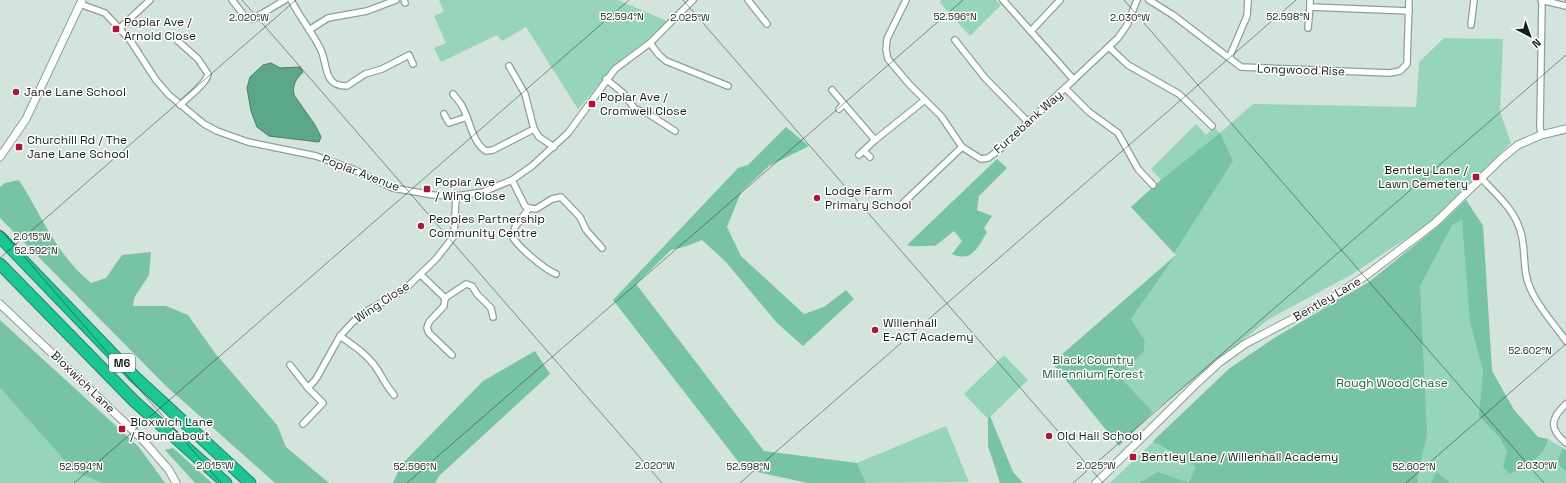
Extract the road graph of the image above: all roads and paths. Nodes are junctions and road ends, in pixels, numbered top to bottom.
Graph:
1 (150, 0) edge
2 (232, 0) edge
3 (284, 0) edge
4 (291, 0) edge
5 (396, 0) edge
6 (693, 0) edge
7 (748, 0) edge
8 (906, 0) edge
9 (1002, 0) edge
10 (1060, 0) edge
11 (1137, 0) edge
12 (1149, 0) edge
13 (1248, 0) edge
14 (1310, 0) edge
15 (1409, 0) edge
16 (1474, 0) edge
17 (1542, 0) edge
18 (81, 2) edge
19 (1566, 6) edge
20 (1313, 7) junction
21 (1408, 11) junction
22 (767, 24) dead end
23 (1470, 25) dead end
24 (120, 28) junction
25 (1308, 28) dead end
26 (310, 30) junction
27 (1031, 31) junction
28 (955, 40) dead end
29 (178, 41) dead end
30 (650, 43) junction
31 (1109, 47) junction
32 (1229, 58) junction
33 (413, 64) dead end
34 (509, 66) dead end
35 (606, 79) junction
36 (1074, 80) junction
37 (728, 86) dead end
38 (1065, 88) junction
39 (832, 90) dead end
40 (453, 94) dead end
41 (925, 100) junction
42 (844, 104) junction
43 (180, 105) junction
44 (839, 109) dead end
45 (444, 114) dead end
46 (467, 116) junction
47 (1029, 123) junction
48 (1212, 126) dead end
49 (534, 129) junction
50 (1566, 129) edge
51 (675, 131) dead end
52 (1541, 135) junction
53 (875, 140) junction
54 (554, 147) junction
55 (962, 147) junction
56 (864, 151) junction
57 (859, 155) dead end
58 (870, 157) dead end
59 (0, 158) edge
60 (1482, 178) junction
61 (512, 180) junction
62 (1153, 185) dead end
63 (456, 196) junction
64 (900, 206) dead end
65 (529, 208) junction
66 (0, 237) edge
67 (602, 248) dead end
68 (0, 264) edge
69 (556, 274) dead end
70 (421, 275) junction
71 (445, 298) junction
72 (0, 304) edge
73 (493, 317) dead end
74 (340, 336) junction
75 (1566, 341) edge
76 (452, 355) dead end
77 (290, 365) dead end
78 (308, 388) junction
79 (394, 395) dead end
80 (1566, 404) edge
81 (303, 424) dead end
82 (1566, 443) edge
83 (176, 483) edge
84 (226, 483) edge
85 (250, 483) edge
86 (1096, 483) edge

1 - 24 street
2 - 3 street
4 - 26 street
5 - 26 street
6 - 30 street, Poplar Avenue
7 - 22 street
8 - 41 street, Furzebank Way
9 - 27 street
10 - 27 street
11 - 31 street, Furzebank Way
12 - 32 street, Longwood Rise
13 - 32 street
14 - 20 street
15 - 21 street, Longwood Rise
16 - 23 street
17 - 19 street
17 - 52 street
18 - 24 street, Poplar Avenue
18 - 59 street
20 - 21 street
20 - 25 street
21 - 32 street, Longwood Rise
24 - 43 street, Poplar Avenue
26 - 33 street
27 - 36 street
28 - 47 street
29 - 43 street
30 - 35 street, Poplar Avenue
30 - 37 street
31 - 36 street, Furzebank Way
31 - 48 street
34 - 49 street
35 - 51 street
35 - 54 street, Poplar Avenue
36 - 38 street, Furzebank Way
38 - 47 street, Furzebank Way
38 - 62 street
39 - 42 street
40 - 46 street
41 - 53 street
41 - 55 street, Furzebank Way
42 - 44 street
42 - 53 street
43 - 63 street, Poplar Avenue
45 - 46 street
46 - 49 street
47 - 55 street, Furzebank Way
49 - 54 street
50 - 52 street, Bentley Lane
52 - 60 street, Bentley Lane
53 - 56 street
54 - 61 street, Poplar Avenue
55 - 64 street
56 - 57 street
56 - 58 street
60 - 75 street
60 - 86 street, Bentley Lane
61 - 63 street, Poplar Avenue
61 - 65 street
63 - 70 street, Wing Close
65 - 67 street
65 - 69 street
66 - 85 highway, M6
68 - 84 highway, M6
70 - 71 street
70 - 74 street, Wing Close
71 - 73 street
71 - 76 street
72 - 83 street, Bloxwich Lane
74 - 78 street, Wing Close
74 - 79 street
77 - 78 street
78 - 81 street
80 - 82 street

